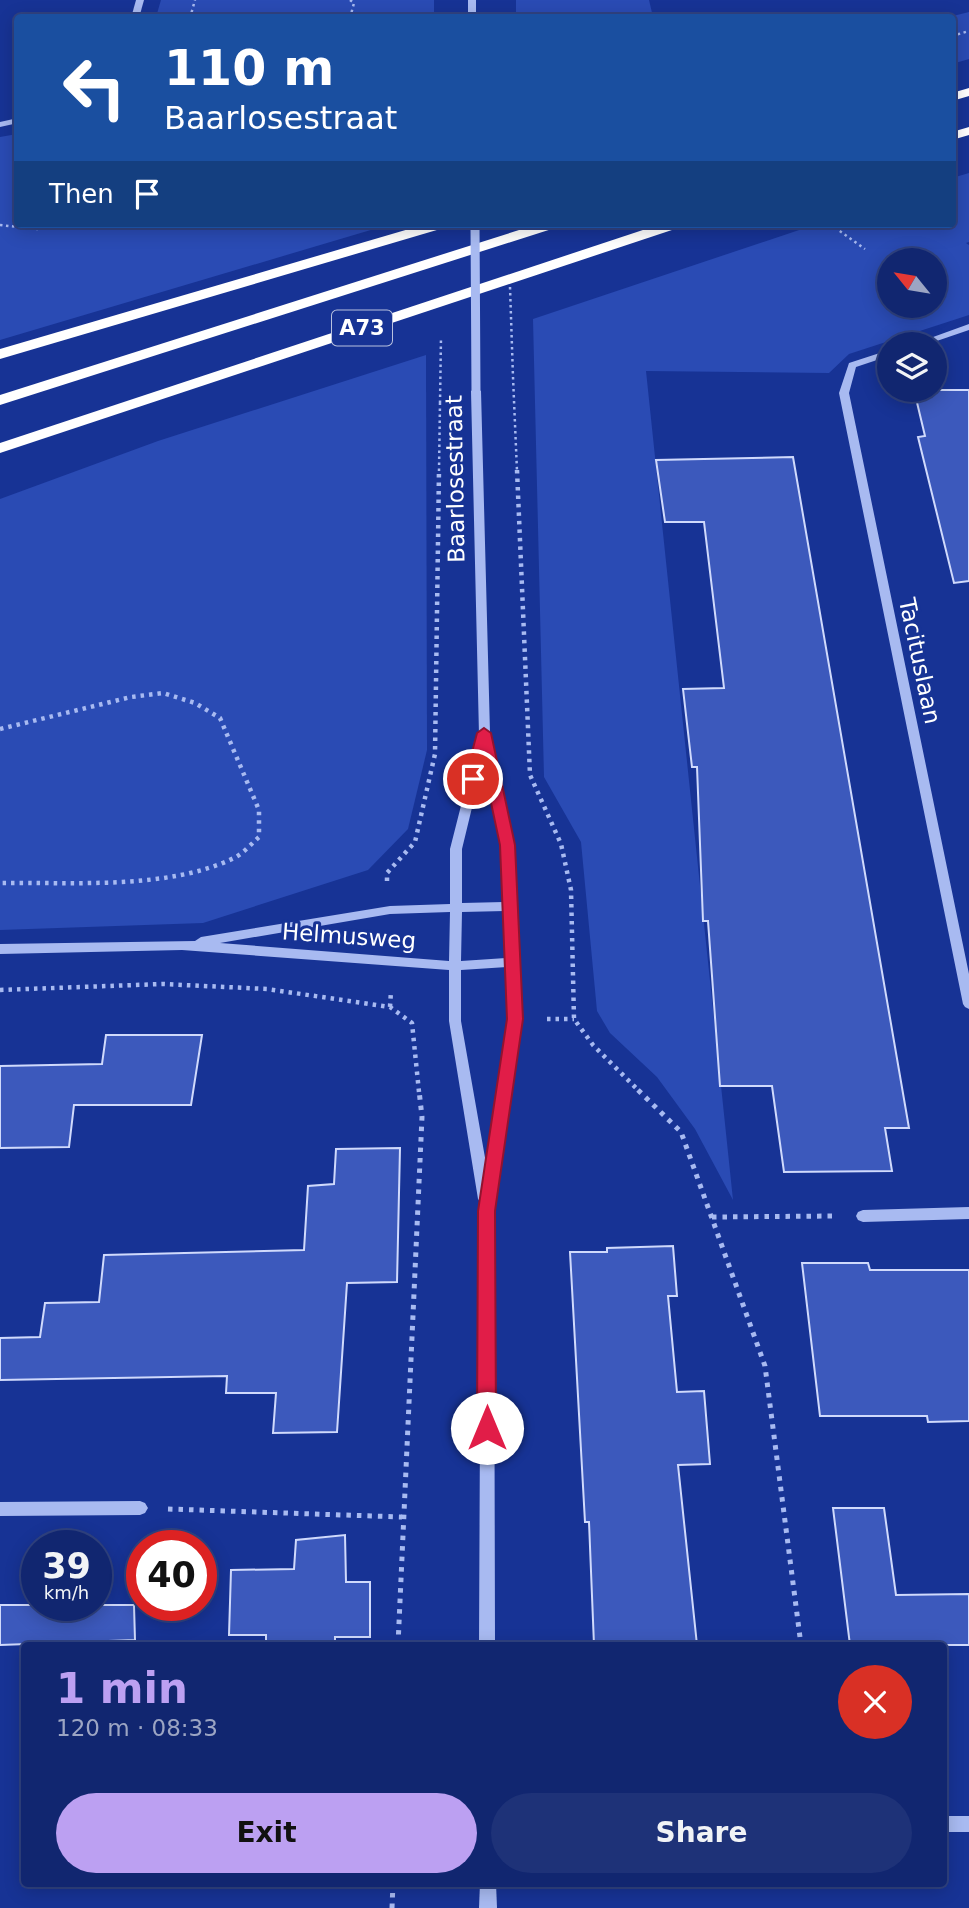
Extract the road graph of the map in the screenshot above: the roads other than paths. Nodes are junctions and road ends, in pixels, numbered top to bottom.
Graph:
1 (428, 228) edge
2 (475, 228) edge
3 (540, 228) edge
4 (664, 228) edge
5 (969, 327) edge
6 (947, 334) edge
7 (0, 354) edge
8 (877, 357) edge
9 (0, 400) edge
10 (0, 450) edge
11 (484, 733) junction
12 (509, 906) junction
13 (455, 908) junction
14 (182, 945) junction
15 (0, 949) edge
16 (512, 962) junction
17 (455, 966) junction
18 (969, 1004) edge
19 (487, 1211) junction
20 (969, 1213) edge
21 (863, 1216) road end
22 (140, 1508) road end
23 (0, 1509) edge
24 (487, 1642) edge
25 (947, 1824) edge
26 (969, 1824) edge
27 (488, 1887) edge
28 (488, 1908) edge

1 - 7 highway
2 - 11 street, Baarlosestraat, bridge
3 - 9 highway, A73
4 - 10 highway, A73
5 - 6 street
8 - 18 street, Tacituslaan
11 - 12 street, Baarlosestraat
11 - 13 street, Baarlosestraat
12 - 13 street, Helmusweg
12 - 16 street, Baarlosestraat
13 - 14 street, Helmusweg
13 - 17 street, Baarlosestraat
14 - 15 street, Helmusweg
14 - 17 street, Helmusweg
16 - 17 street, Helmusweg
16 - 19 street, Baarlosestraat
17 - 19 street, Baarlosestraat
19 - 24 street, Baarlosestraat
20 - 21 street
22 - 23 street
25 - 26 street
27 - 28 street

